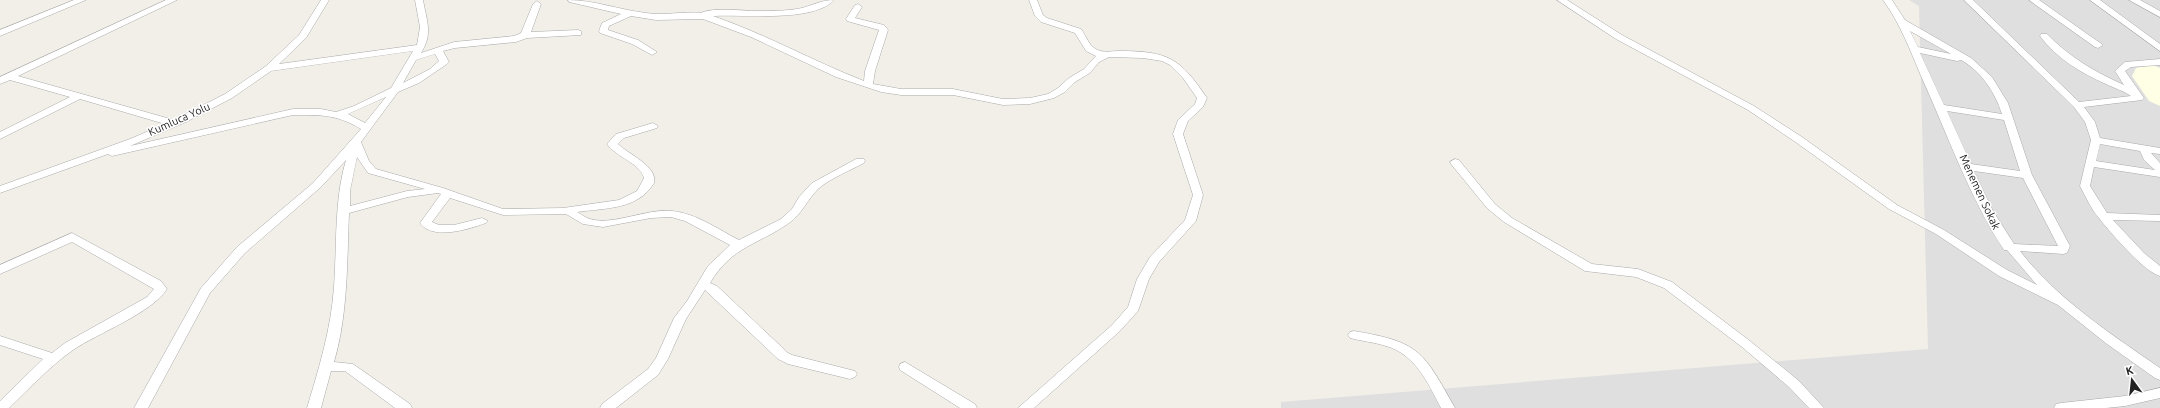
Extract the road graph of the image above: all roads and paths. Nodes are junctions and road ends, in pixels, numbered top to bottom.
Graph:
1 (82, 0) edge
2 (173, 0) edge
3 (325, 0) edge
4 (419, 0) edge
5 (572, 0) edge
6 (830, 0) edge
7 (1033, 0) edge
8 (1561, 0) edge
9 (1887, 0) edge
10 (1968, 0) edge
11 (2033, 0) edge
12 (2094, 0) edge
13 (2133, 0) edge
14 (537, 4) dead end
15 (858, 7) dead end
16 (631, 13) junction
17 (698, 14) junction
18 (2160, 14) edge
19 (1901, 22) junction
20 (0, 33) edge
21 (578, 33) dead end
22 (526, 35) junction
23 (2044, 36) dead end
24 (2098, 45) dead end
25 (421, 47) junction
26 (2160, 48) edge
27 (1914, 49) junction
28 (438, 50) junction
29 (652, 52) dead end
30 (1105, 56) junction
31 (414, 58) junction
32 (1968, 60) junction
33 (2160, 62) edge
34 (270, 68) junction
35 (0, 74) edge
36 (10, 76) junction
37 (0, 81) edge
38 (868, 84) junction
39 (394, 90) junction
40 (2131, 92) junction
41 (79, 96) junction
42 (2077, 105) junction
43 (1941, 107) junction
44 (336, 115) junction
45 (2008, 118) junction
46 (174, 123) junction
47 (653, 126) dead end
48 (366, 128) junction
49 (0, 136) edge
50 (2096, 140) junction
51 (356, 142) junction
52 (2144, 149) junction
53 (2160, 151) edge
54 (92, 156) junction
55 (860, 161) dead end
56 (1455, 162) dead end
57 (2090, 164) junction
58 (1968, 167) junction
59 (2160, 169) edge
60 (2160, 174) edge
61 (2027, 175) junction
62 (0, 190) edge
63 (445, 192) junction
64 (345, 211) junction
65 (563, 211) junction
66 (2103, 216) junction
67 (2160, 218) edge
68 (482, 221) dead end
69 (739, 245) junction
70 (2008, 247) junction
71 (0, 270) edge
72 (2160, 272) edge
73 (703, 284) junction
74 (2059, 301) junction
75 (1354, 335) dead end
76 (0, 340) edge
77 (53, 358) junction
78 (326, 366) junction
79 (905, 367) dead end
80 (850, 374) dead end
81 (2160, 375) edge
82 (2160, 393) edge
83 (1, 408) edge
84 (141, 408) edge
85 (314, 408) edge
86 (405, 408) edge
87 (607, 408) edge
88 (970, 408) edge
89 (1025, 408) edge
90 (1448, 408) edge
91 (1817, 408) edge
92 (2060, 408) edge

1 - 20 street
2 - 36 street
3 - 34 street, Kumluca Yolu
4 - 25 street
5 - 16 street
6 - 17 street
7 - 30 street
8 - 74 street
9 - 19 street, Menemen Sokak
10 - 42 street
11 - 24 street
12 - 26 street
13 - 18 street
14 - 22 street
15 - 38 street
16 - 17 street
16 - 29 street
17 - 38 street
19 - 27 street, Menemen Sokak
19 - 32 street
21 - 22 street
22 - 28 street
23 - 40 street
25 - 31 street
25 - 34 street
27 - 32 street
27 - 43 street, Menemen Sokak
28 - 31 street
28 - 39 street
30 - 38 street
30 - 89 street
31 - 39 street
32 - 45 street
33 - 40 street
34 - 46 street, Kumluca Yolu
35 - 36 street
36 - 37 street
36 - 41 street
39 - 44 street
39 - 48 street
40 - 42 street
41 - 46 street
41 - 49 street
42 - 50 street
43 - 45 street
43 - 58 street, Menemen Sokak
44 - 48 street
44 - 54 street
45 - 61 street
46 - 54 street, Kumluca Yolu
47 - 65 street
48 - 51 street
50 - 52 street
50 - 57 street
51 - 63 street
51 - 64 street
51 - 84 street
52 - 53 street
52 - 59 street
54 - 62 street, Kumluca Yolu
55 - 69 street
56 - 91 street
57 - 60 street
57 - 66 street
58 - 61 street
58 - 70 street, Menemen Sokak
61 - 70 street
63 - 64 street
63 - 65 street
63 - 68 street
64 - 78 street
65 - 69 street
66 - 67 street
66 - 72 street
69 - 73 street
70 - 74 street, Menemen Sokak
71 - 77 street
73 - 80 street
73 - 87 street
74 - 81 street, Menemen Sokak
75 - 90 street
76 - 77 street
77 - 83 street
78 - 85 street
78 - 86 street
79 - 88 street
82 - 92 street

